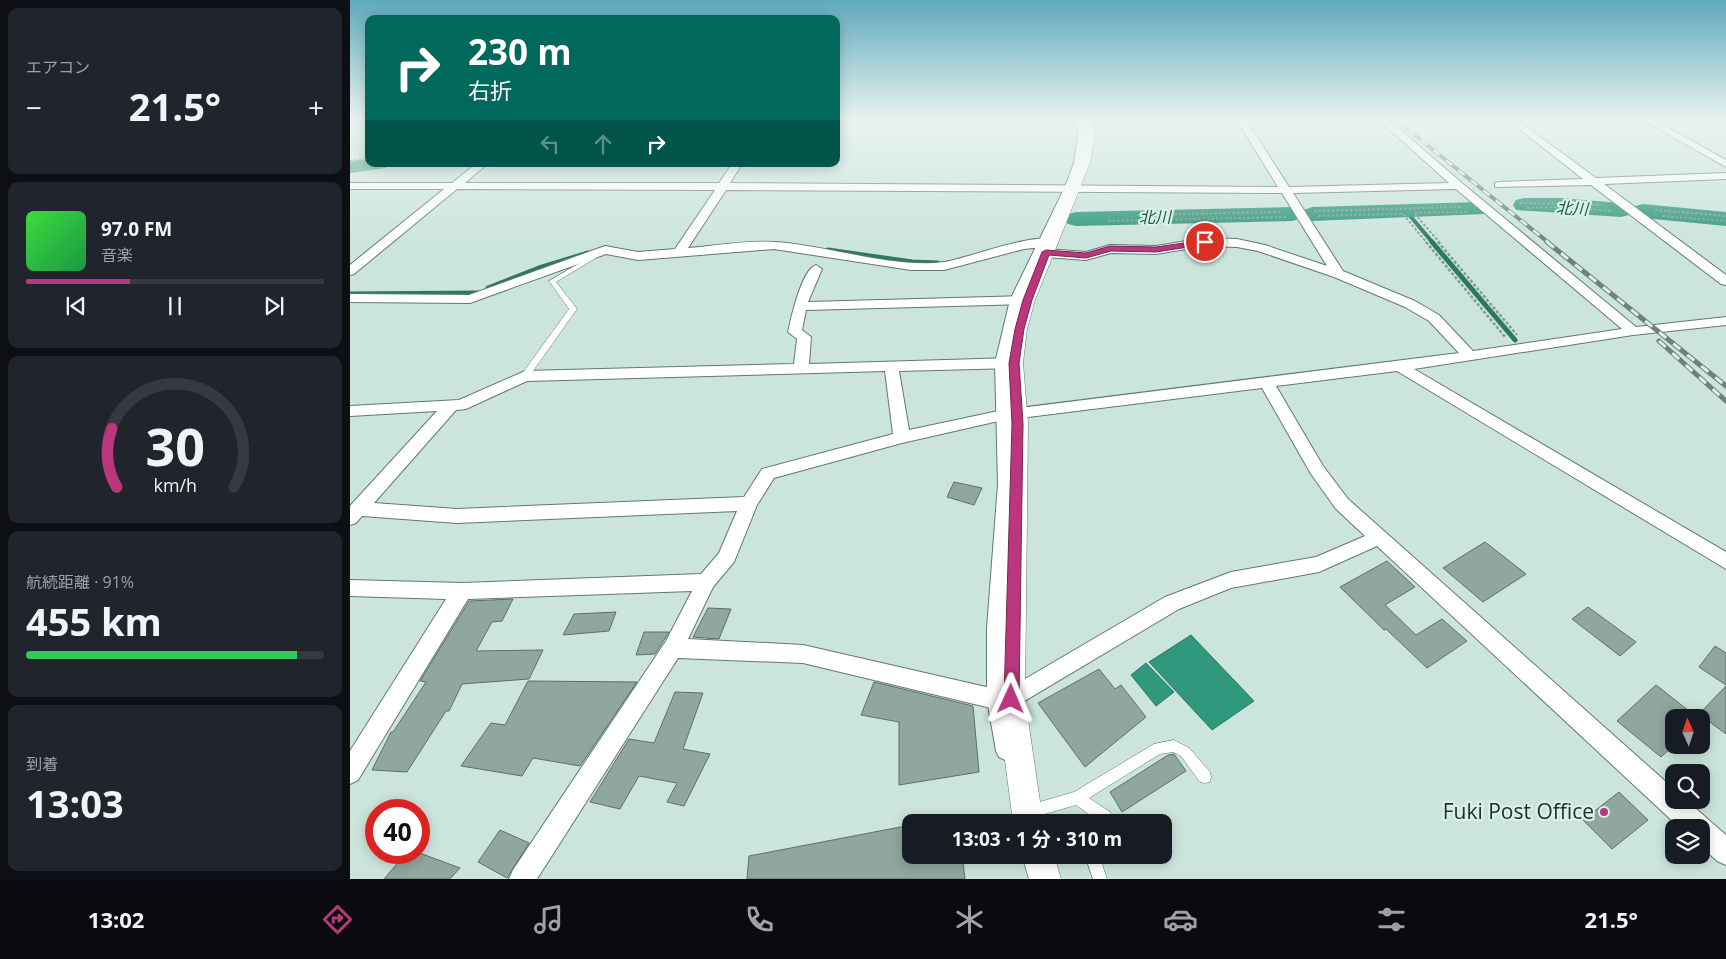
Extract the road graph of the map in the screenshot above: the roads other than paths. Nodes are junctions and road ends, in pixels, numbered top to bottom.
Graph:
1 (1078, 161) edge
2 (1084, 161) edge
3 (1268, 161) edge
4 (1431, 161) edge
5 (1567, 161) edge
6 (478, 167) edge
7 (735, 167) edge
8 (1726, 176) edge
9 (1594, 181) junction
10 (1499, 185) dead end
11 (350, 186) edge
12 (456, 186) junction
13 (722, 186) junction
14 (1459, 186) junction
15 (1072, 187) junction
16 (1286, 190) junction
17 (1046, 246) junction
18 (605, 250) junction
19 (679, 253) junction
20 (816, 269) dead end
21 (350, 271) edge
22 (1338, 274) junction
23 (1726, 281) edge
24 (350, 298) edge
25 (1021, 300) junction
26 (800, 306) junction
27 (1726, 321) edge
28 (1633, 331) junction
29 (1470, 356) junction
30 (1008, 363) junction
31 (891, 365) junction
32 (1399, 366) junction
33 (801, 367) junction
34 (525, 376) junction
35 (1266, 381) junction
36 (451, 406) junction
37 (350, 411) edge
38 (1010, 414) junction
39 (902, 437) junction
40 (749, 504) junction
41 (354, 513) edge
42 (1377, 538) junction
43 (1726, 561) edge
44 (706, 582) junction
45 (350, 588) edge
46 (462, 590) junction
47 (673, 648) junction
48 (1003, 699) junction
49 (350, 772) edge
50 (1205, 777) dead end
51 (1077, 798) junction
52 (1023, 814) edge
53 (1037, 814) edge
54 (1101, 814) edge
55 (1690, 819) edge
56 (1710, 837) edge
57 (1726, 852) edge
58 (1027, 864) edge
59 (1041, 864) edge
60 (1095, 864) edge
61 (522, 879) edge
62 (1030, 879) edge
63 (1045, 879) edge
64 (1100, 879) edge

1 - 15 street
2 - 15 street
3 - 16 street
4 - 14 street
5 - 9 street
6 - 12 street
7 - 13 street
8 - 9 street
9 - 10 street
9 - 23 street
11 - 12 street
12 - 13 street
12 - 21 street
13 - 15 street
13 - 19 street
14 - 16 street
14 - 28 street
15 - 16 street
15 - 17 street
16 - 22 street
17 - 19 street
17 - 22 street
17 - 25 street
18 - 19 street
18 - 24 street
18 - 34 lane
20 - 26 street
22 - 29 street
25 - 26 street
25 - 30 street
26 - 33 street
27 - 28 street
28 - 29 street
29 - 32 street
30 - 31 street
30 - 38 street
31 - 33 street
31 - 39 street
32 - 35 street
32 - 43 street
33 - 34 street
34 - 36 street
35 - 38 street
35 - 42 street
36 - 37 street
36 - 41 street
38 - 39 street
38 - 48 street
39 - 40 street
40 - 41 street
40 - 44 street
42 - 48 street
42 - 55 street
44 - 46 street
44 - 47 street
45 - 46 street
46 - 49 street
47 - 48 street
47 - 61 street
48 - 52 street
50 - 51 lane
51 - 53 lane
51 - 54 lane
56 - 57 street
58 - 62 street
59 - 63 street
60 - 64 lane

